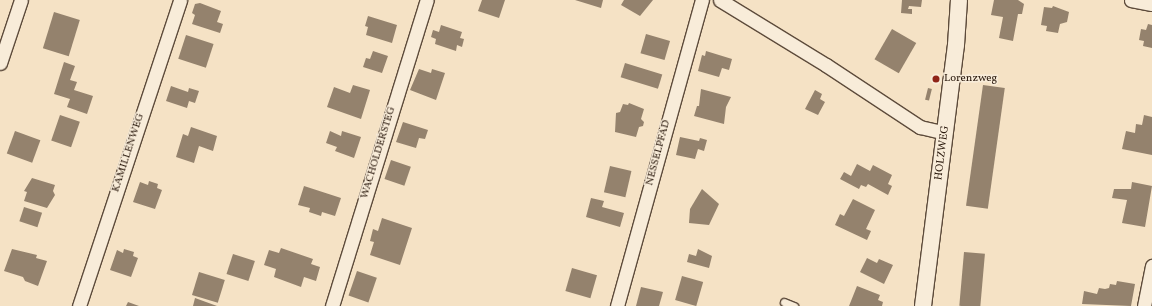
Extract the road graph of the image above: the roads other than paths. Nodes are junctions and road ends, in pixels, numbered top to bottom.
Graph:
1 (21, 0) edge
2 (180, 0) edge
3 (427, 0) edge
4 (702, 0) edge
5 (720, 0) edge
6 (959, 0) edge
7 (1131, 0) edge
8 (1152, 4) edge
9 (0, 63) edge
10 (945, 133) junction
11 (1152, 266) edge
12 (784, 302) dead end
13 (79, 306) edge
14 (332, 306) edge
15 (617, 306) edge
16 (794, 306) edge
17 (923, 306) edge
18 (1144, 306) edge

1 - 9 street
2 - 13 street, KAMILLENWEG
3 - 14 street, WACHOLDERSTEG
4 - 15 street, NESSELPFAD
5 - 10 street
6 - 10 street, HOLZWEG
7 - 8 street
10 - 17 street, HOLZWEG
11 - 18 street
12 - 16 lane

